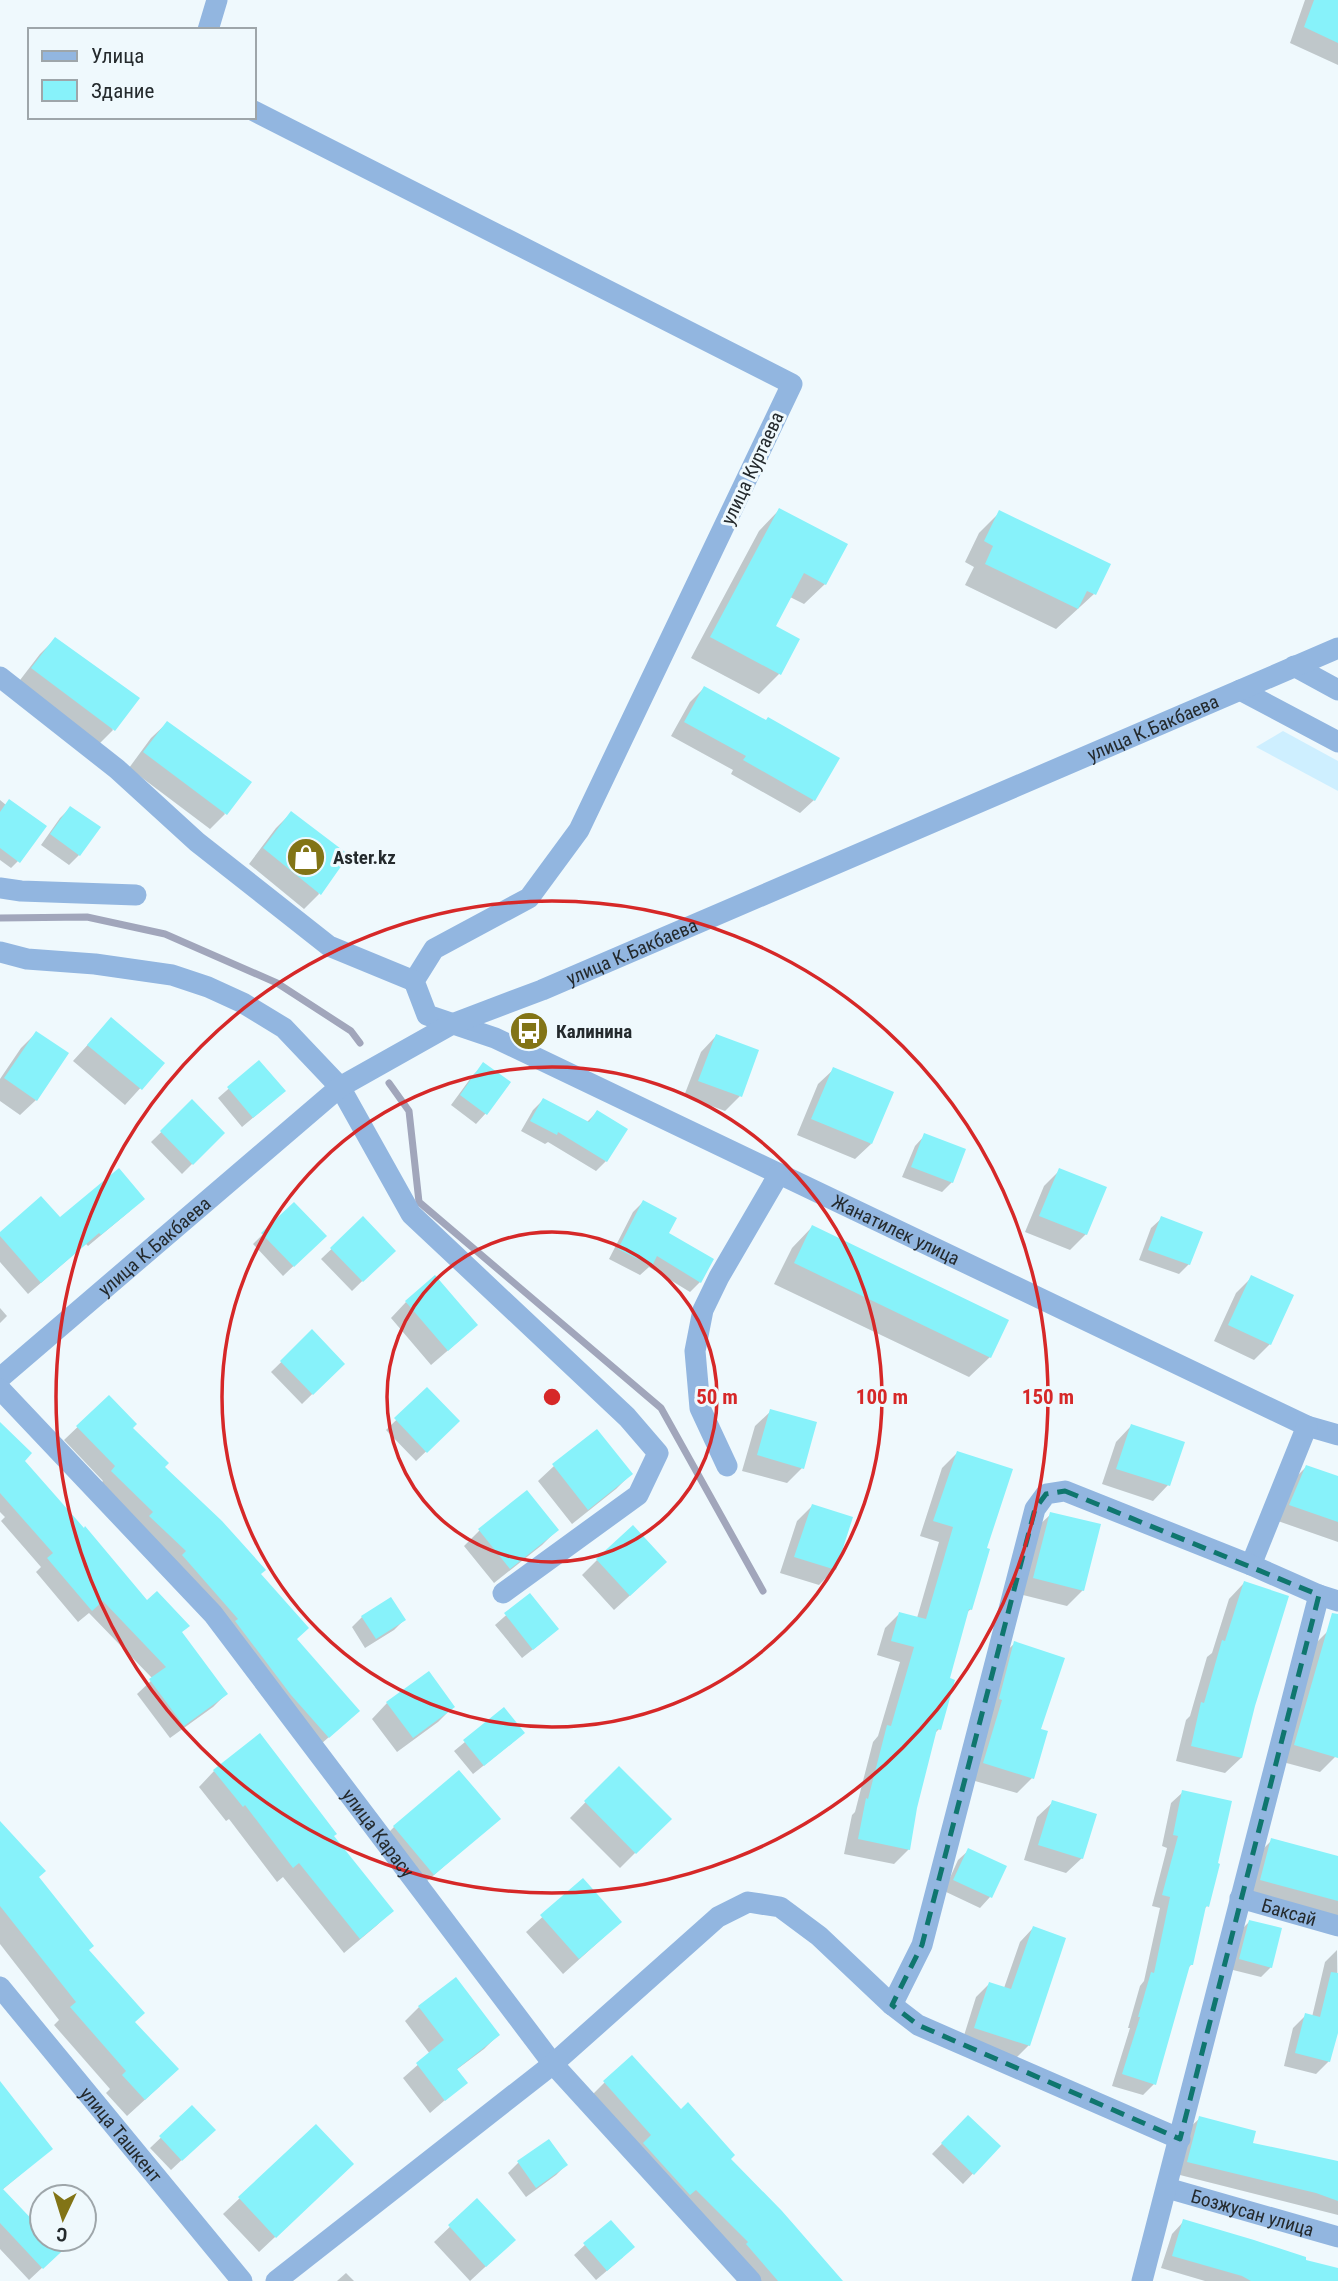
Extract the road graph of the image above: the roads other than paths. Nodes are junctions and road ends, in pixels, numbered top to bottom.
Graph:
1 (217, 0) edge
2 (209, 28) edge
3 (256, 112) edge
4 (1338, 648) edge
5 (1294, 666) junction
6 (0, 677) edge
7 (1240, 690) junction
8 (1338, 690) edge
9 (1338, 742) edge
10 (0, 888) edge
11 (136, 895) dead end
12 (0, 952) edge
13 (414, 981) junction
14 (452, 1024) junction
15 (341, 1087) junction
16 (779, 1174) junction
17 (0, 1377) edge
18 (0, 1389) edge
19 (1307, 1426) junction
20 (1338, 1435) edge
21 (727, 1465) dead end
22 (1251, 1565) junction
23 (503, 1593) dead end
24 (1328, 1598) edge
25 (1240, 1898) junction
26 (1338, 1926) edge
27 (0, 1987) edge
28 (892, 2005) junction
29 (553, 2064) junction
30 (1180, 2139) junction
31 (1167, 2188) junction
32 (1338, 2237) edge
33 (242, 2281) edge
34 (276, 2281) edge
35 (751, 2281) edge
36 (1142, 2281) edge

1 - 2 street
3 - 13 street, улица Куртаева
4 - 5 street, улица К.Бакбаева
5 - 7 street, улица К.Бакбаева
5 - 8 street
6 - 13 street
7 - 9 street
7 - 14 street, улица К.Бакбаева
10 - 11 street
12 - 15 street
13 - 14 street
14 - 15 street, улица К.Бакбаева
14 - 16 street, Жанатилек улица
15 - 17 street, улица К.Бакбаева
15 - 23 street
16 - 19 street, Жанатилек улица
16 - 21 street
18 - 29 street, улица Карасу
19 - 20 street, Жанатилек улица
19 - 22 street
22 - 24 street
22 - 28 street
24 - 25 street
25 - 26 street, Баксай
25 - 30 street
27 - 33 street, улица Ташкент
28 - 29 street
28 - 30 street
29 - 34 street
29 - 35 street, улица Карасу
30 - 31 street
31 - 32 street, Бозжусан улица
31 - 36 street

